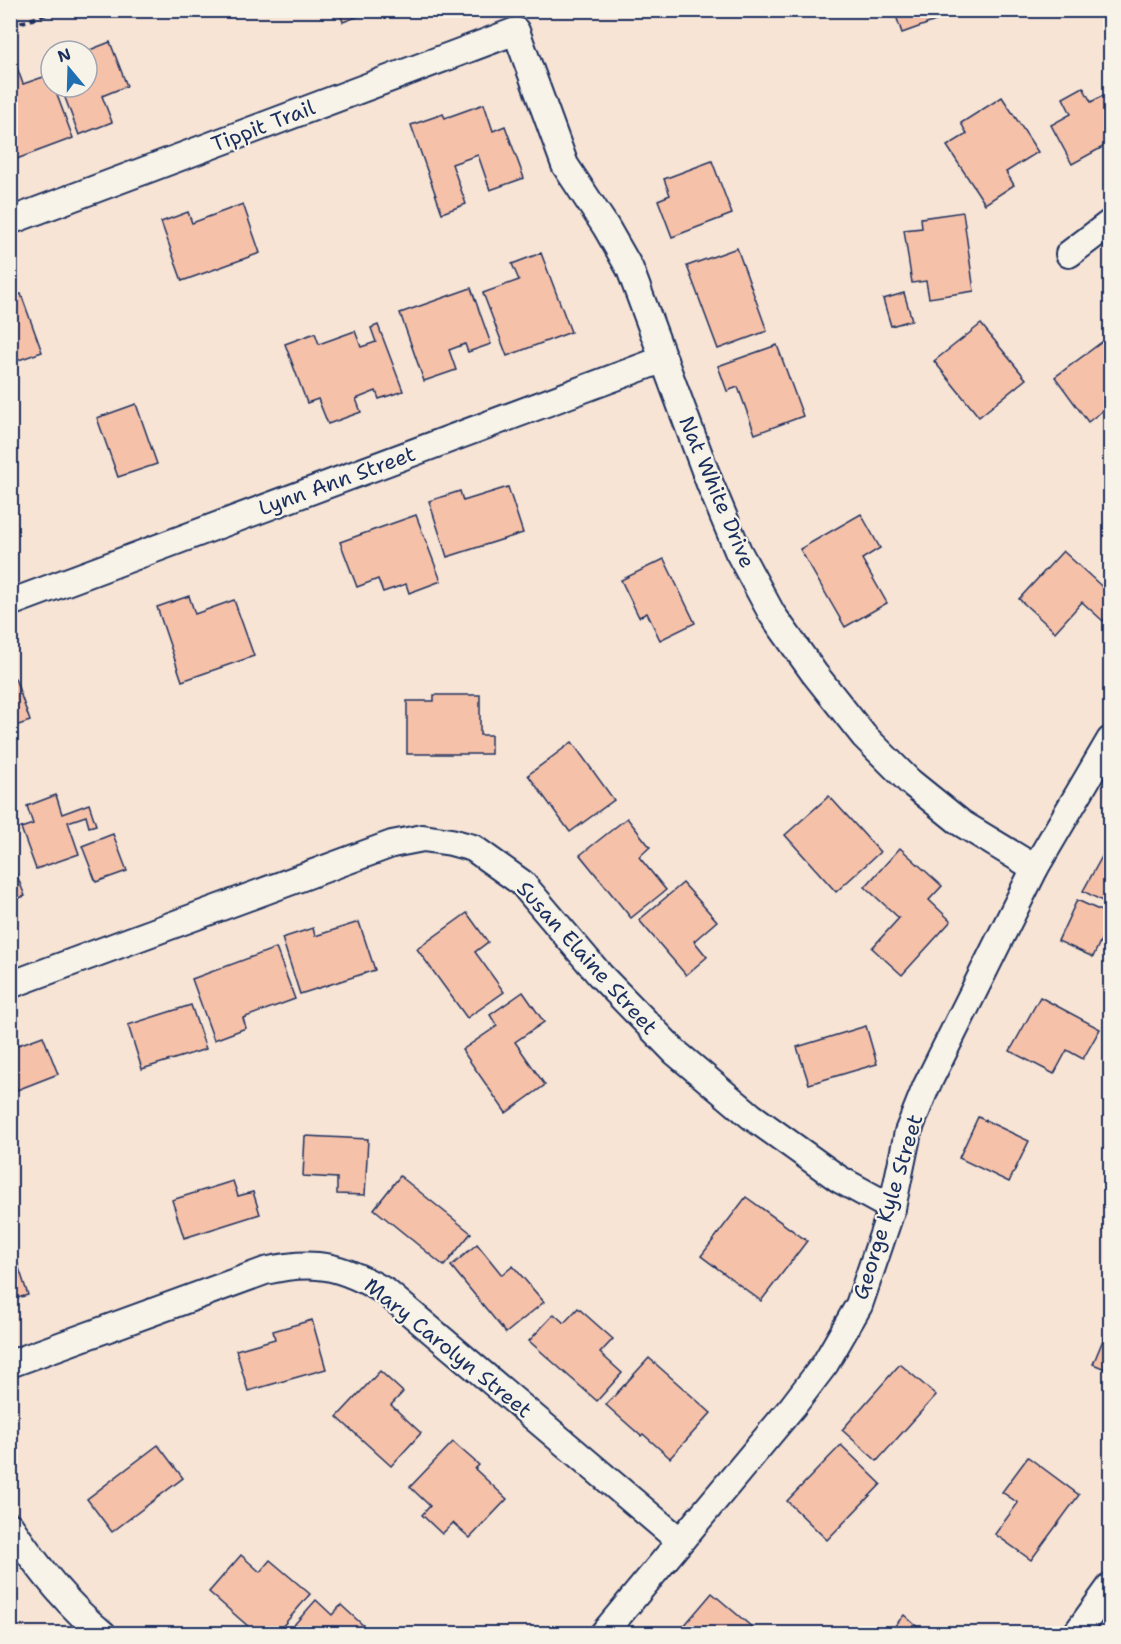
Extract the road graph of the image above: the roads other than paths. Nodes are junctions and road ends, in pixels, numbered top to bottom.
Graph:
1 (516, 31) joint
2 (10, 220) edge
3 (1110, 224) edge
4 (1069, 254) dead end
5 (664, 359) junction
6 (10, 603) edge
7 (1110, 740) edge
8 (1035, 867) junction
9 (10, 985) edge
10 (892, 1208) junction
11 (10, 1364) edge
12 (10, 1526) edge
13 (680, 1541) junction
14 (1110, 1587) edge
15 (103, 1634) edge
16 (603, 1634) edge
17 (1076, 1634) edge

1 - 2 street, Tippit Trail
1 - 5 street, Nat White Drive
3 - 4 street
5 - 6 street, Lynn Ann Street
5 - 8 street, Nat White Drive
7 - 8 street, George Kyle Street
8 - 10 street, George Kyle Street
9 - 10 street, Susan Elaine Street
10 - 13 street, George Kyle Street
11 - 13 street, Mary Carolyn Street
12 - 15 street
13 - 16 street, George Kyle Street
14 - 17 street

